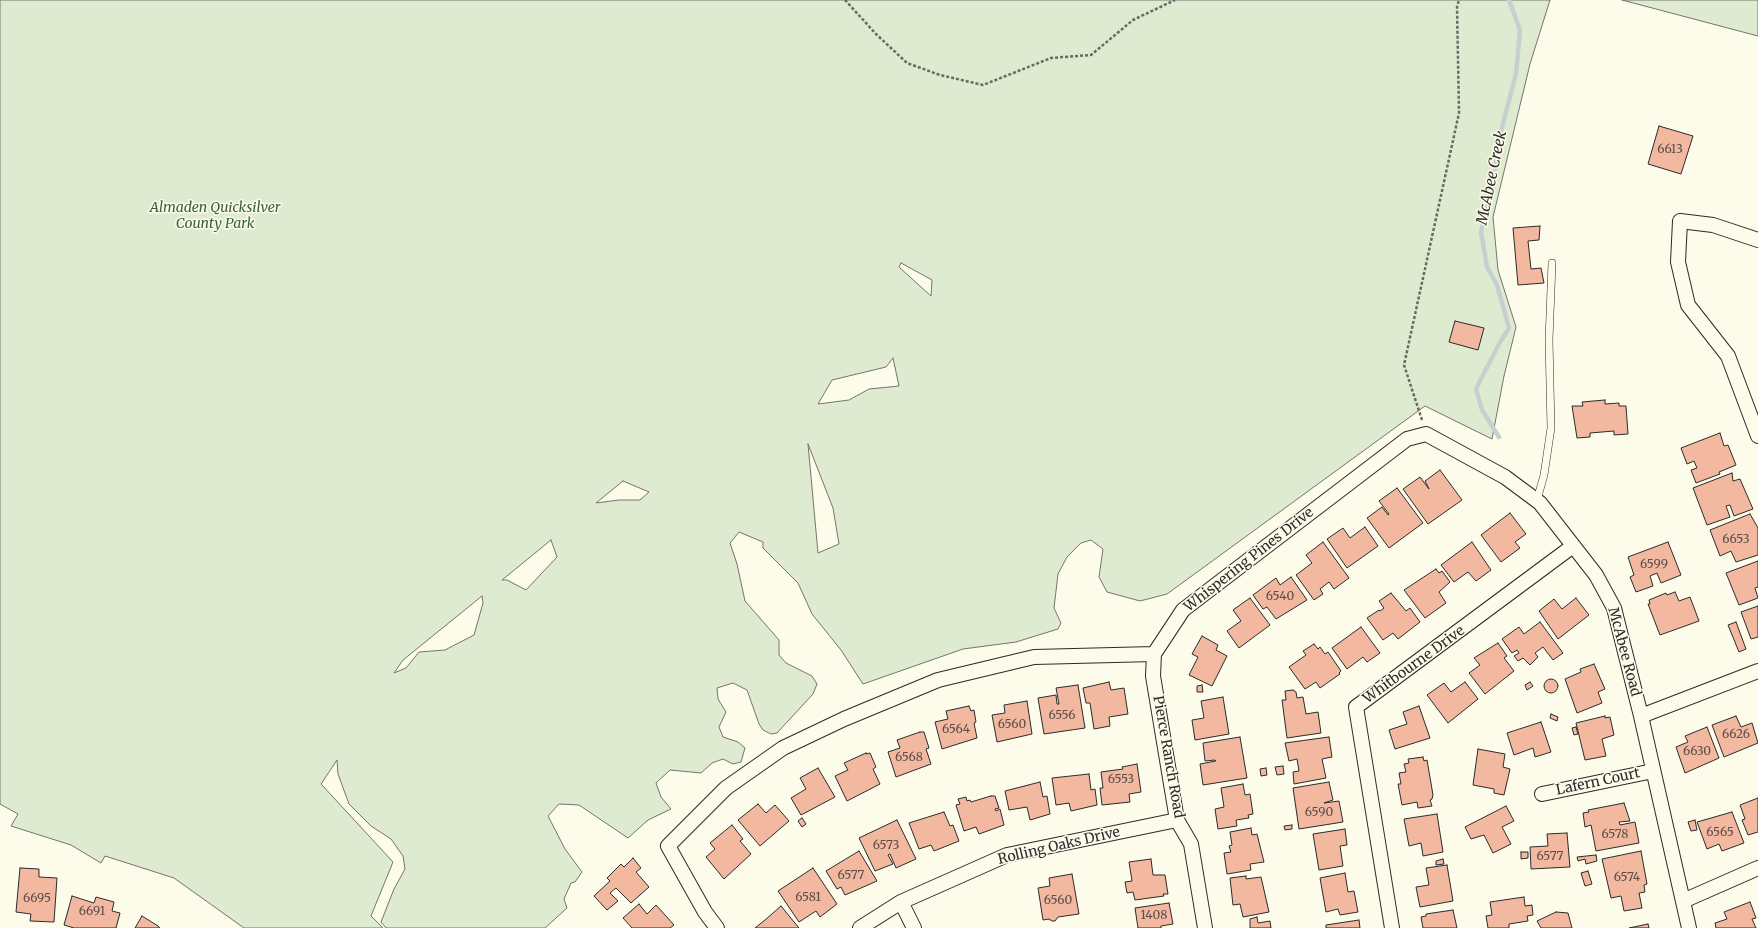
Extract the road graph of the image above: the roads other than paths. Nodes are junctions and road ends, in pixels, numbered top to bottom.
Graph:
1 (1758, 240) edge
2 (1552, 263) dead end
3 (1426, 434) joint
4 (1758, 436) edge
5 (1537, 500) junction
6 (1574, 546) junction
7 (1154, 654) junction
8 (1758, 671) edge
9 (1641, 716) junction
10 (1653, 771) junction
11 (1542, 794) dead end
12 (1177, 820) junction
13 (1758, 868) edge
14 (1684, 901) junction
15 (901, 902) junction
16 (717, 928) edge
17 (860, 928) edge
18 (914, 928) edge
19 (1205, 928) edge
20 (1392, 928) edge
21 (1689, 928) edge

1 - 4 street
2 - 5 lane
3 - 5 street, McAbee Road
3 - 7 street, Whispering Pines Drive
5 - 6 street, McAbee Road
6 - 9 street, McAbee Road
6 - 20 street, Whitbourne Drive
7 - 12 street, Pierce Ranch Road
7 - 16 street
8 - 9 street
9 - 10 street, McAbee Road
10 - 11 street, Lafern Court
10 - 14 street, McAbee Road
12 - 15 street, Rolling Oaks Drive
12 - 19 street, Pierce Ranch Road
13 - 14 street
14 - 21 street, McAbee Road
15 - 17 street, Rolling Oaks Drive
15 - 18 street

